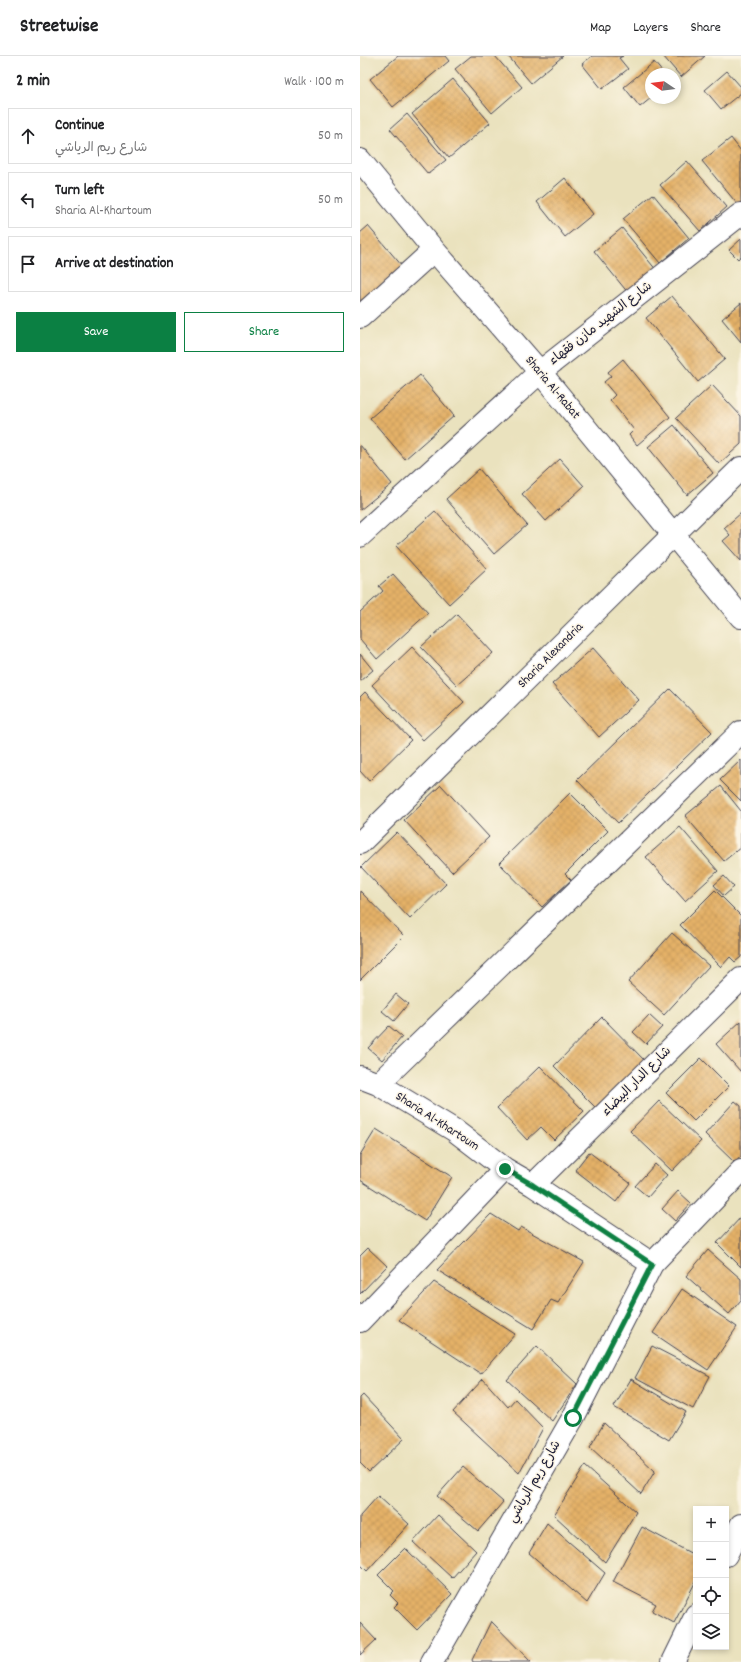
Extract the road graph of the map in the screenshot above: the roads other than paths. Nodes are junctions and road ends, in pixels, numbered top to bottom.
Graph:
1 (360, 160) edge
2 (741, 214) edge
3 (434, 250) junction
4 (360, 317) edge
5 (540, 372) junction
6 (741, 468) edge
7 (673, 535) junction
8 (360, 536) edge
9 (741, 617) edge
10 (741, 732) edge
11 (360, 843) edge
12 (741, 979) edge
13 (369, 1081) edge
14 (505, 1169) junction
15 (741, 1171) edge
16 (533, 1185) junction
17 (652, 1264) junction
18 (360, 1321) edge
19 (741, 1525) edge
20 (729, 1549) edge
21 (693, 1621) edge
22 (432, 1662) edge
23 (673, 1662) edge

1 - 3 street, Sharia Al-Rabat
2 - 5 street, شارع الشهيد مازن فقهاء
3 - 4 street
3 - 5 street, Sharia Al-Rabat
5 - 7 street, Sharia Al-Rabat
5 - 8 street, شارع الشهيد مازن فقهاء
6 - 7 street, Sharia Alexandria
7 - 9 street, Sharia Al-Rabat
7 - 11 street, Sharia Alexandria
10 - 13 street
12 - 16 street, شارع الدار البيضاء
13 - 14 street, Sharia Al-Khartoum
14 - 16 street, Sharia Al-Khartoum
14 - 18 street
15 - 17 street, شارع ريم الرياشي
16 - 17 street, Sharia Al-Khartoum
17 - 22 street, شارع ريم الرياشي
19 - 20 street
21 - 23 street

